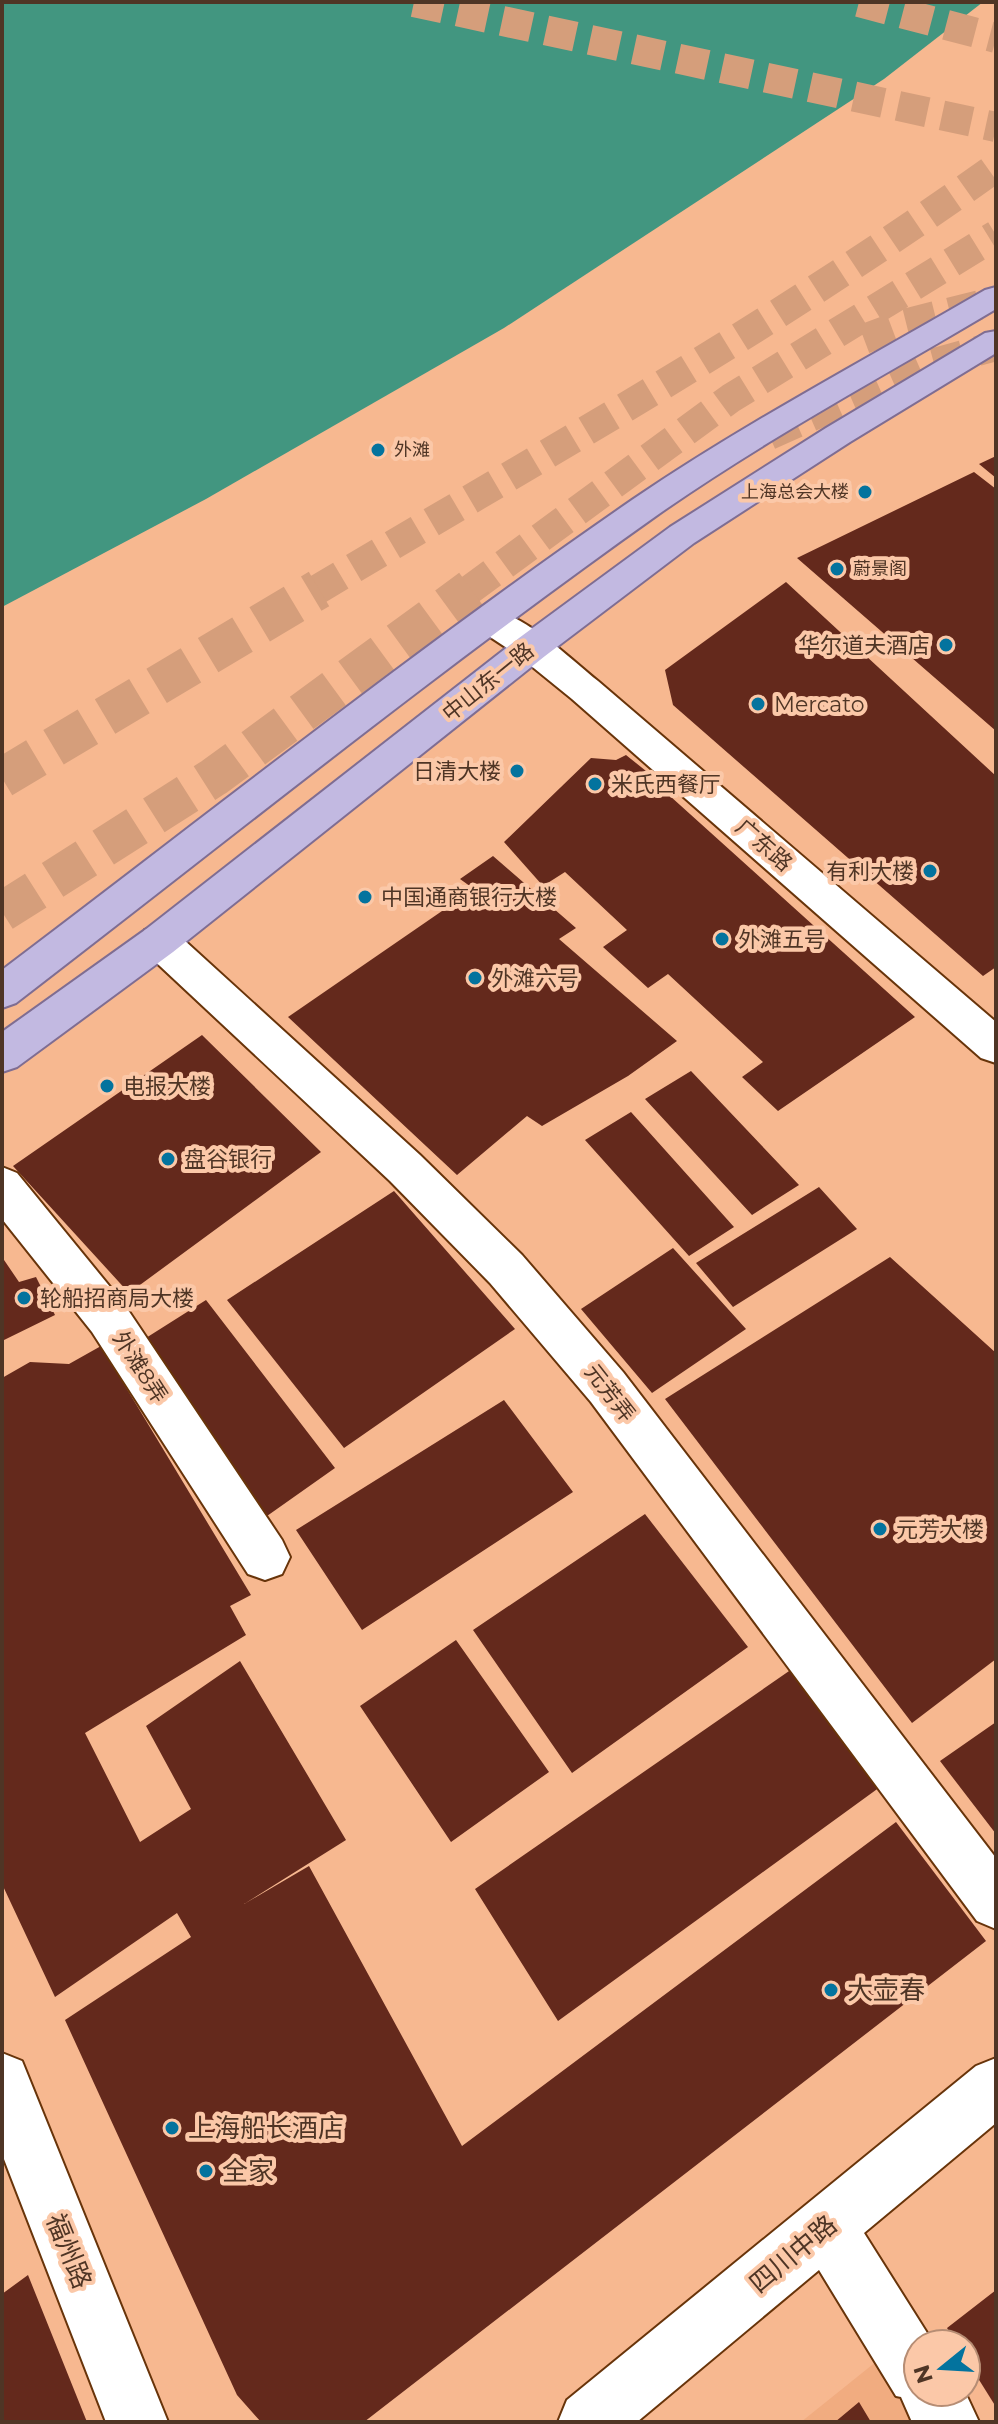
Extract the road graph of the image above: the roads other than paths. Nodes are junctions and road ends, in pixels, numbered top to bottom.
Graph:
1 (996, 296) edge
2 (996, 340) edge
3 (490, 620) junction
4 (532, 647) junction
5 (159, 941) junction
6 (2, 992) edge
7 (996, 1046) edge
8 (2, 1055) edge
9 (2, 1186) edge
10 (265, 1557) dead end
11 (996, 1902) edge
12 (2, 2081) edge
13 (996, 2086) edge
14 (826, 2227) junction
15 (902, 2348) edge
16 (137, 2422) edge
17 (589, 2422) edge

1 - 3 main road
2 - 4 main road, 中山东一路
3 - 4 street, 广东路
3 - 6 main road
4 - 5 main road, 中山东一路
4 - 7 street, 广东路
5 - 8 main road, 中山东一路
5 - 11 street, 元芳弄
9 - 10 street, 外滩8弄
12 - 16 street, 福州路
13 - 14 street, 四川中路
14 - 15 street
14 - 17 street, 四川中路

